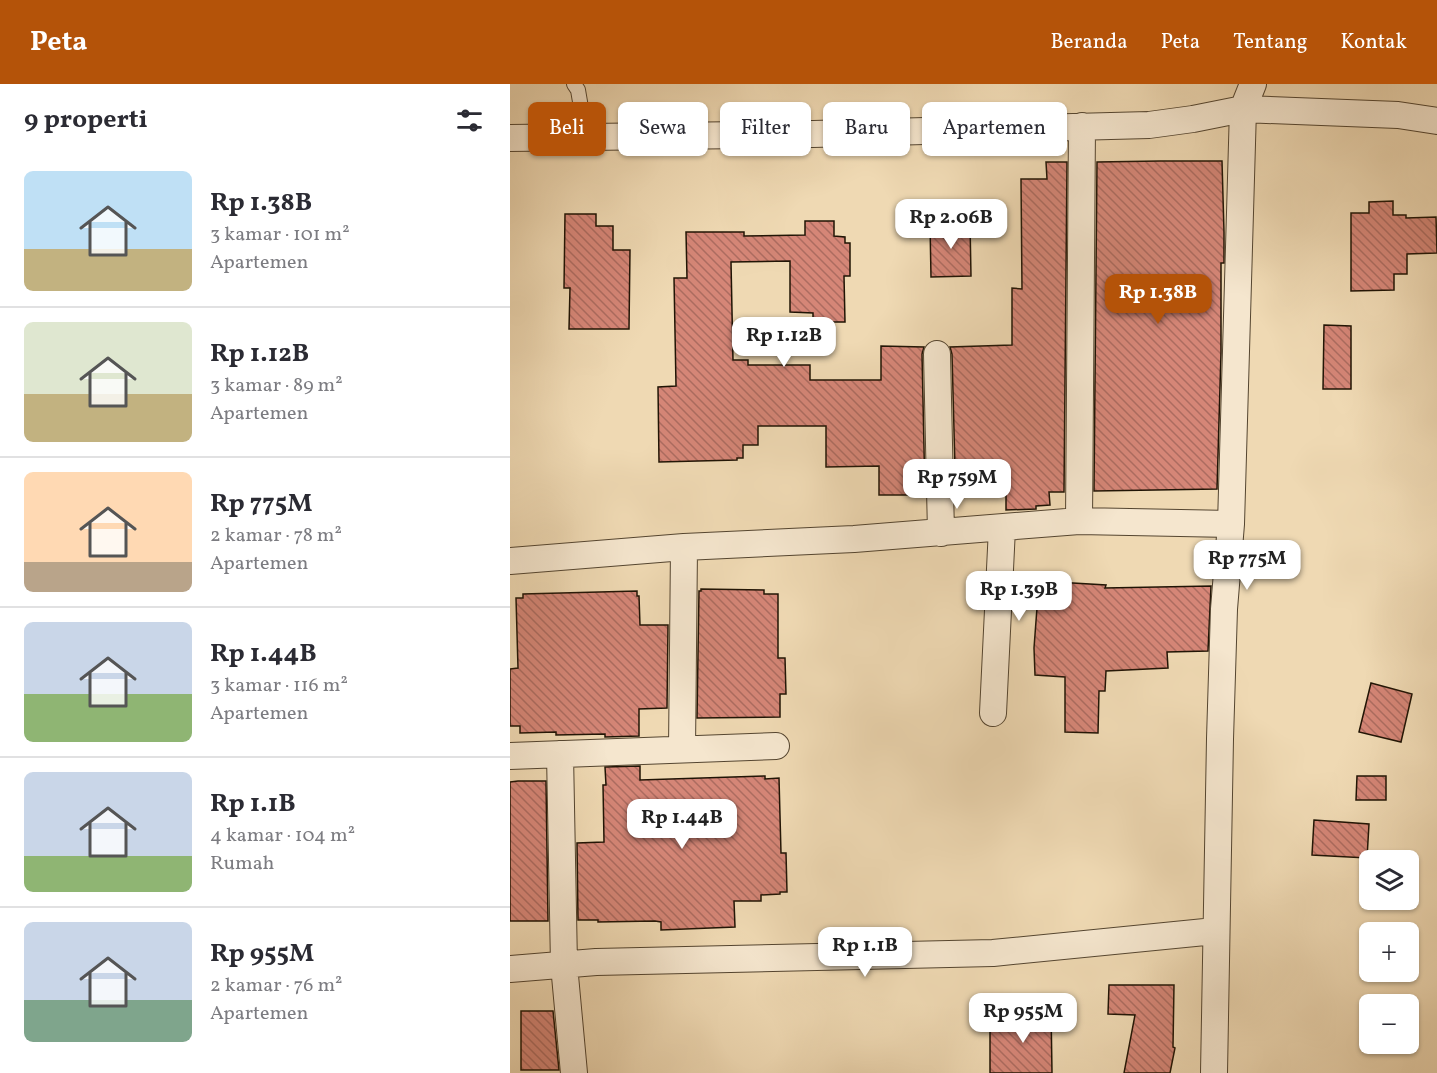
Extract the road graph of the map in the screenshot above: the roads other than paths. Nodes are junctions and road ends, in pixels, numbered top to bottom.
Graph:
1 (574, 84) edge
2 (1252, 84) edge
3 (580, 102) edge
4 (1243, 109) junction
5 (1437, 122) edge
6 (1082, 126) junction
7 (606, 137) edge
8 (510, 138) edge
9 (528, 138) edge
10 (938, 354) dead end
11 (1079, 521) junction
12 (1231, 524) junction
13 (1002, 528) junction
14 (941, 533) junction
15 (684, 548) junction
16 (510, 561) edge
17 (993, 713) dead end
18 (776, 746) dead end
19 (682, 749) junction
20 (560, 754) junction
21 (510, 756) edge
22 (1215, 931) junction
23 (564, 965) junction
24 (510, 969) edge
25 (574, 1073) edge
26 (1214, 1073) edge

1 - 3 lane
2 - 4 street
4 - 5 street
4 - 6 street
4 - 12 street
6 - 7 street
6 - 11 street
8 - 9 street
10 - 14 street
11 - 12 street
11 - 13 street
12 - 22 street
13 - 14 street
13 - 17 street
14 - 15 street
15 - 16 street
15 - 19 street
18 - 19 street
19 - 20 street
20 - 21 street
20 - 23 street
22 - 23 street
22 - 26 street
23 - 24 street
23 - 25 street

